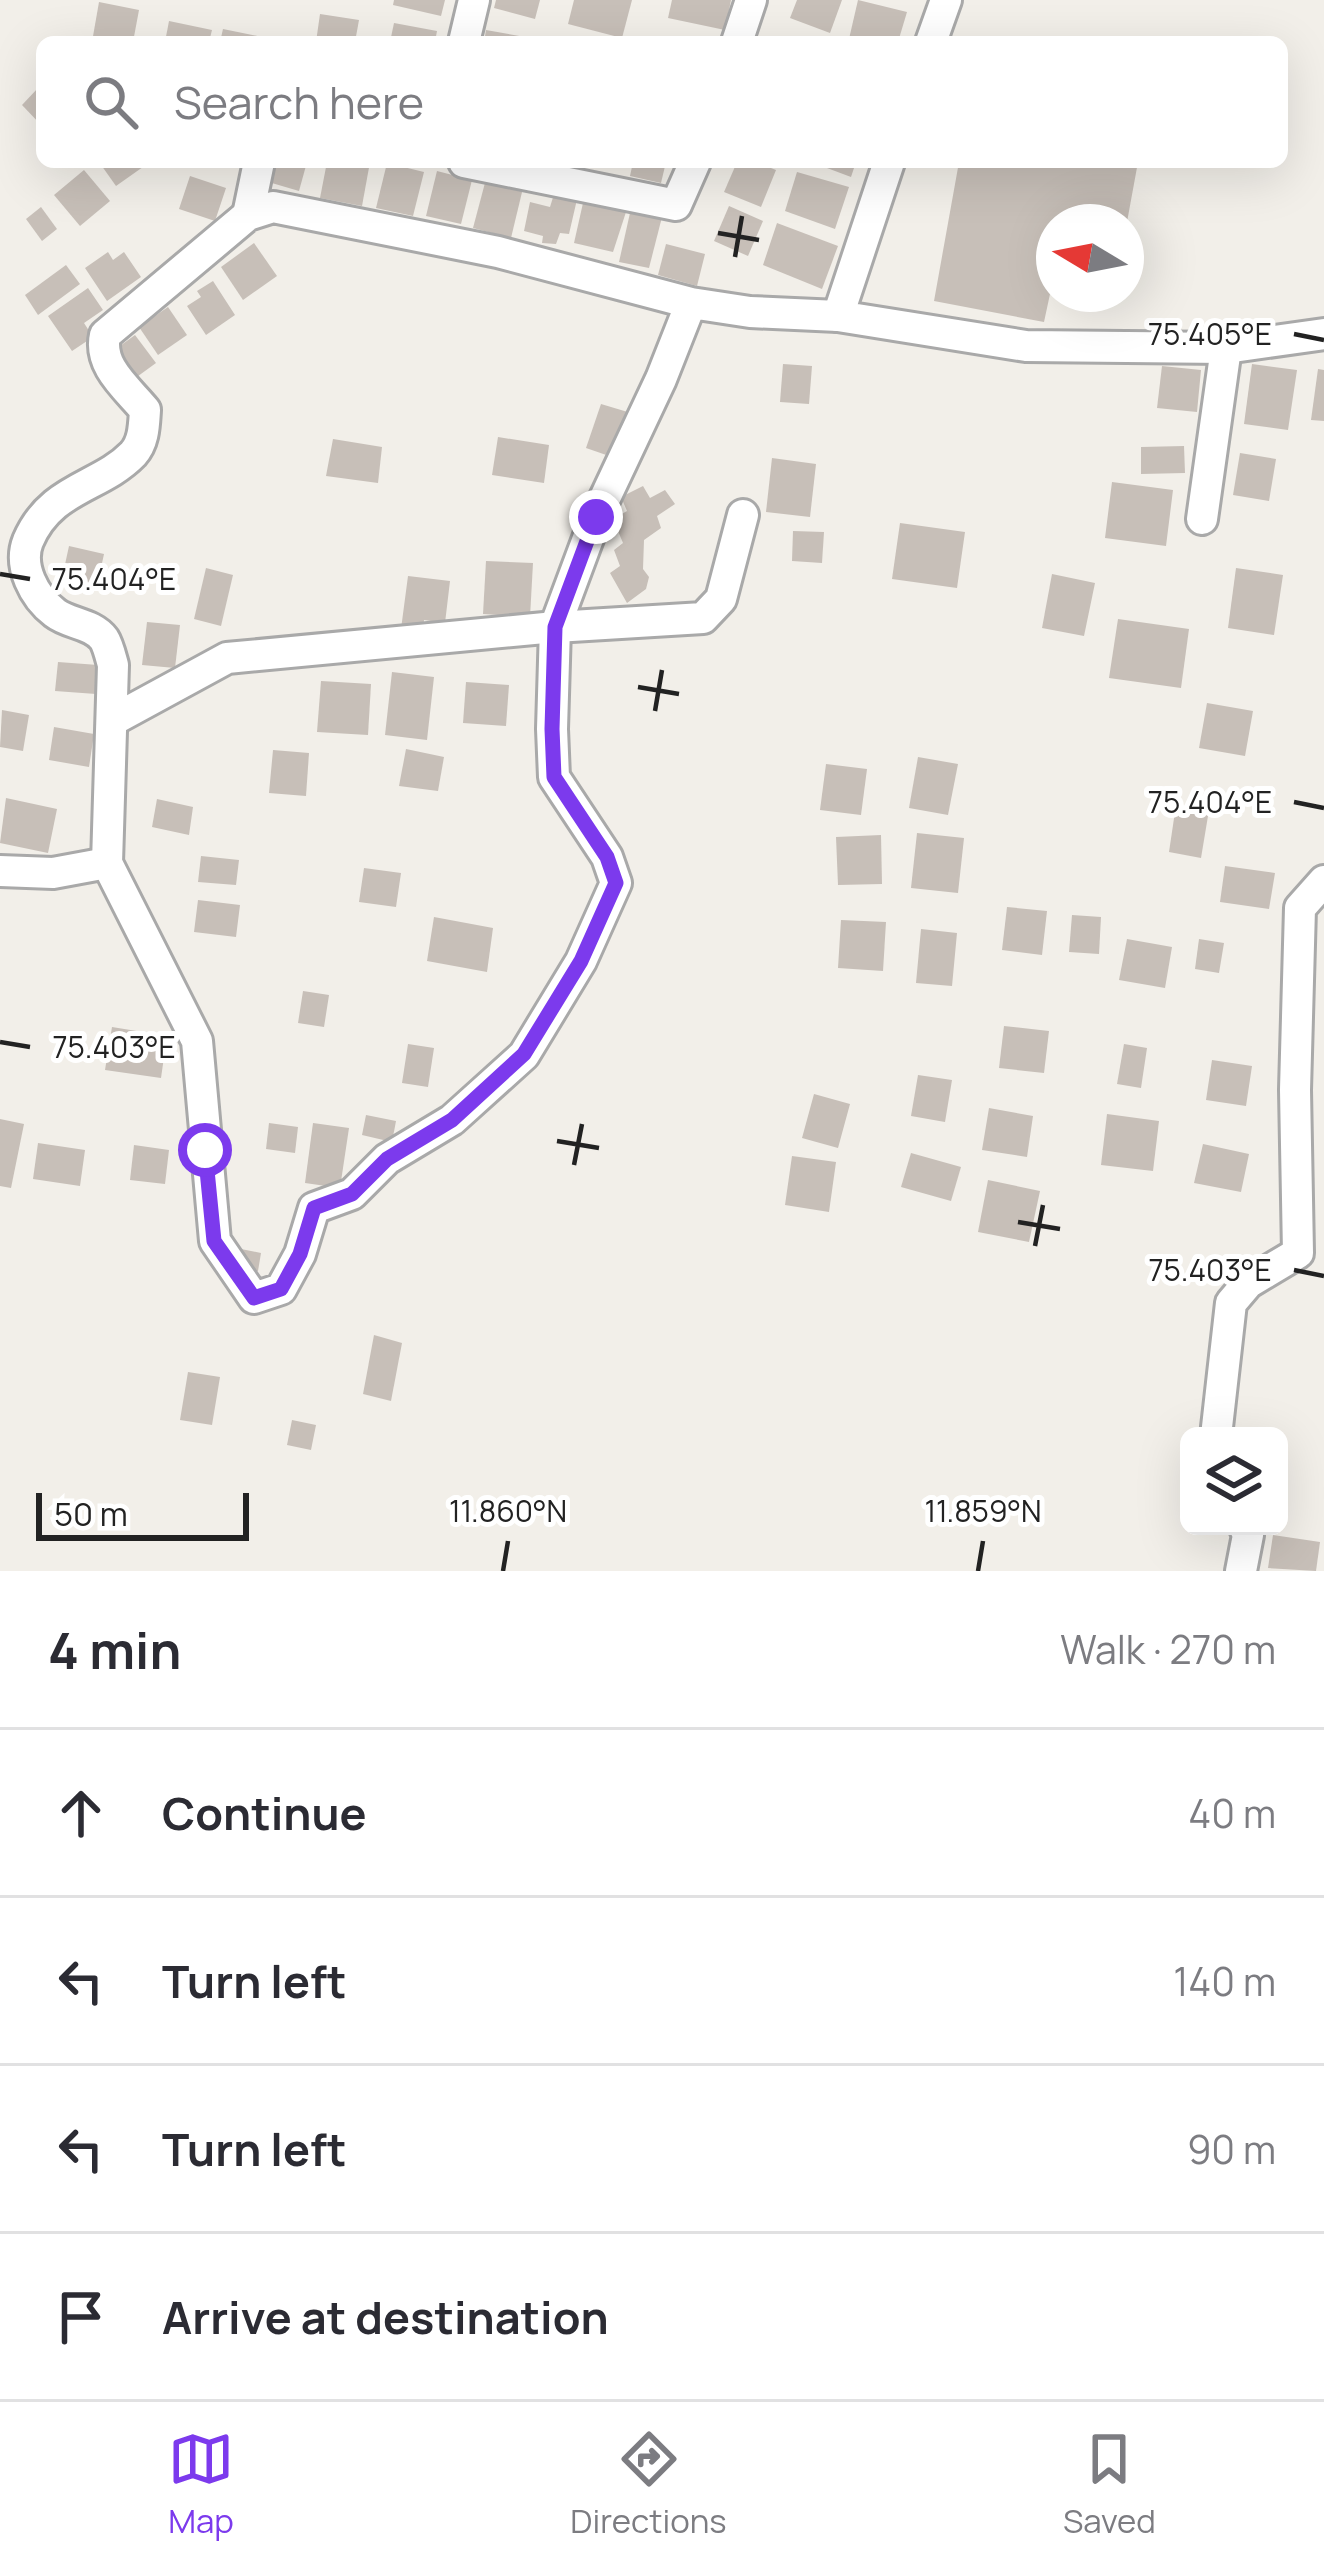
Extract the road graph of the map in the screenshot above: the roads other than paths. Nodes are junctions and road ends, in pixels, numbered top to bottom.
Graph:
1 (474, 0) edge
2 (751, 0) edge
3 (946, 0) edge
4 (465, 36) edge
5 (739, 36) edge
6 (933, 36) edge
7 (258, 168) edge
8 (494, 168) edge
9 (692, 168) edge
10 (887, 168) edge
11 (248, 215) junction
12 (691, 303) junction
13 (838, 316) junction
14 (1324, 334) edge
15 (1226, 348) junction
16 (743, 515) dead end
17 (1202, 519) dead end
18 (555, 627) junction
19 (112, 720) junction
20 (107, 863) junction
21 (0, 871) edge
22 (1324, 881) edge
23 (1311, 1252) edge
24 (1217, 1427) edge
25 (1248, 1535) edge
26 (1241, 1571) edge

1 - 4 street
2 - 5 street
3 - 6 street
7 - 11 street
8 - 9 street
10 - 13 street
11 - 12 street
11 - 19 street
12 - 13 street
12 - 18 street
13 - 15 street
14 - 15 street
15 - 17 street
16 - 18 street
18 - 19 street
18 - 20 street
19 - 20 street
20 - 21 street
22 - 23 street
23 - 24 street
25 - 26 street

